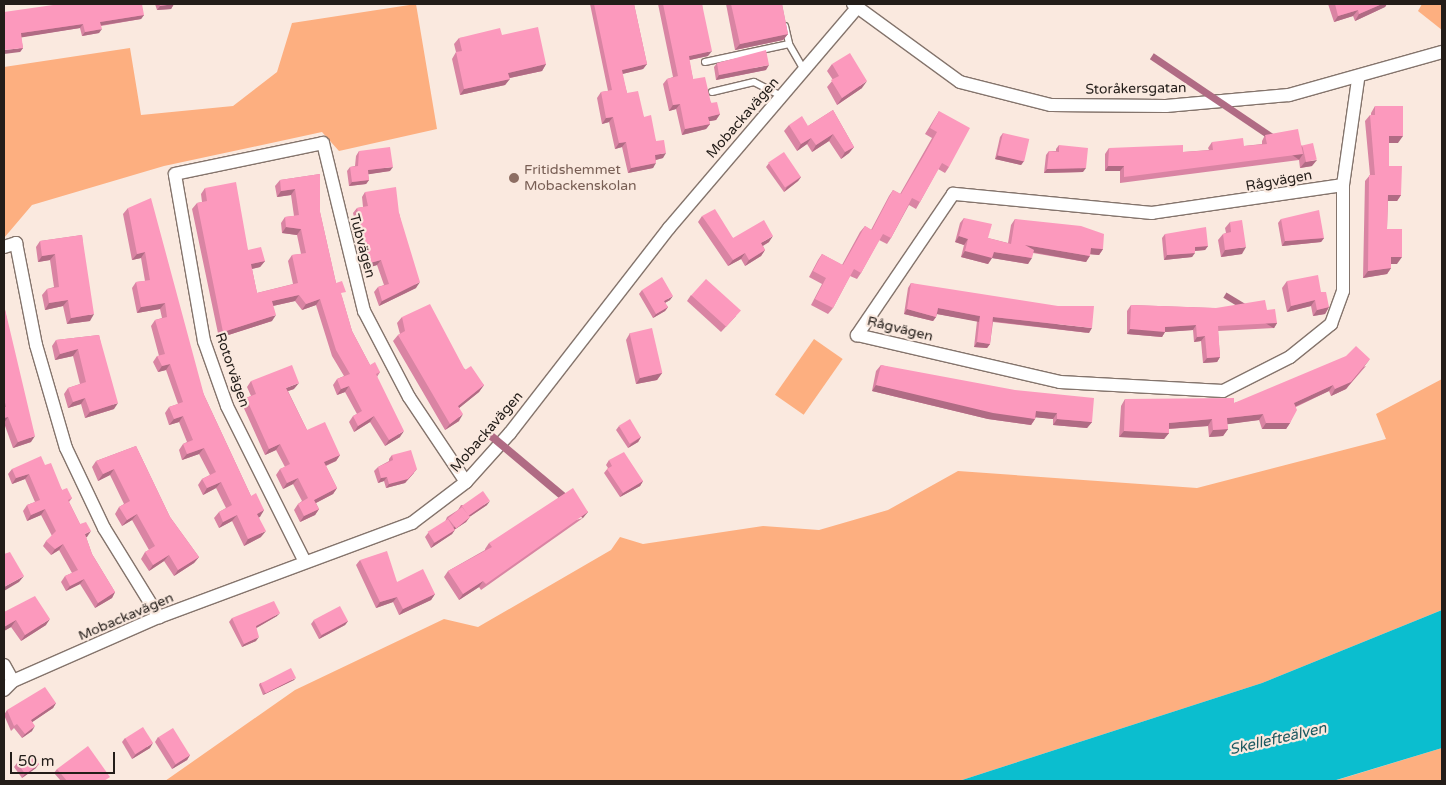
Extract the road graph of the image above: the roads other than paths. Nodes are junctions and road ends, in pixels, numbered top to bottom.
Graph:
1 (854, 6) edge
2 (784, 20) edge
3 (789, 44) junction
4 (1442, 52) edge
5 (705, 62) edge
6 (804, 68) junction
7 (1358, 79) junction
8 (712, 92) dead end
9 (782, 96) junction
10 (175, 174) joint
11 (1343, 185) junction
12 (4, 247) edge
13 (466, 482) junction
14 (305, 562) junction
15 (159, 617) junction
16 (4, 665) edge
17 (8, 685) edge

1 - 6 street, Mobackavägen
1 - 7 street, Storåkersgatan
2 - 3 lane
3 - 5 lane
3 - 6 lane
4 - 7 street, Storåkersgatan
6 - 9 street, Mobackavägen
7 - 11 street, Rågvägen
8 - 9 lane
9 - 13 street, Mobackavägen
10 - 13 street, Tubvägen
10 - 14 street, Rotorvägen
11 - 11 street, Rågvägen
12 - 15 street
13 - 14 street, Mobackavägen
14 - 15 street, Mobackavägen
15 - 17 street, Mobackavägen
16 - 17 street

